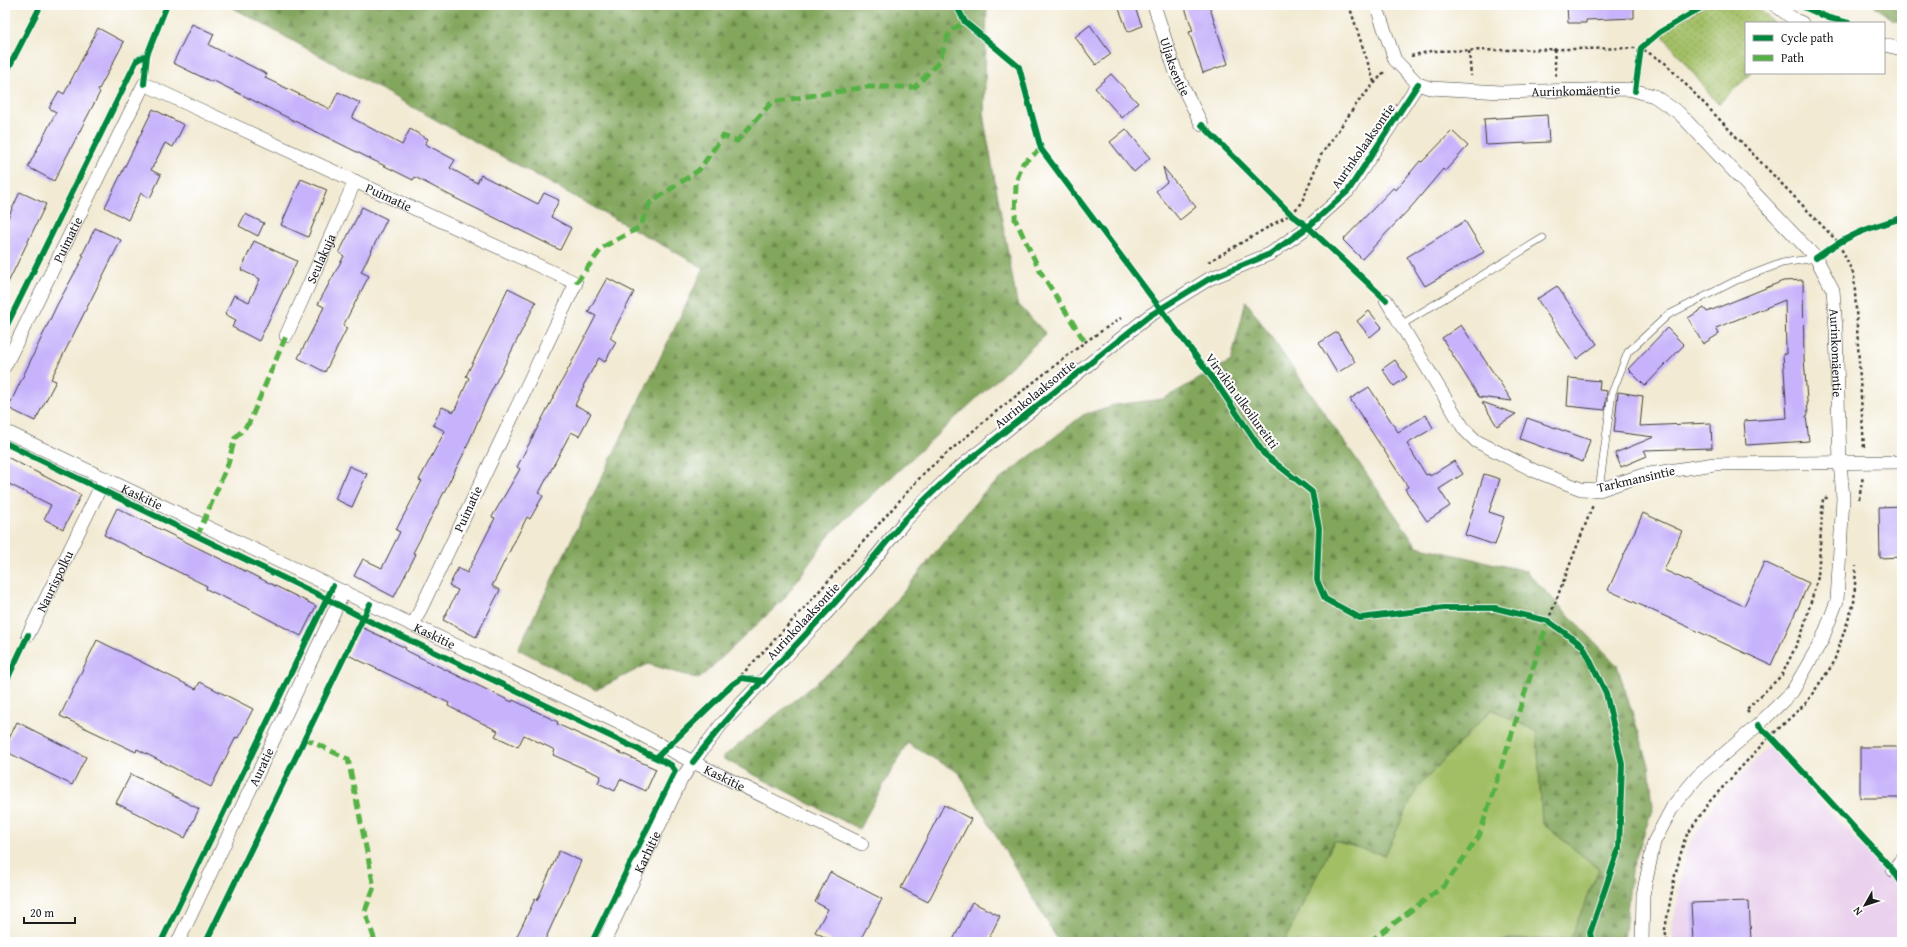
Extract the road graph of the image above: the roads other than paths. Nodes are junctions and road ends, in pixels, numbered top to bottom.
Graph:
1 (1154, 5) edge
2 (1376, 5) edge
3 (1775, 5) edge
4 (1800, 22) edge
5 (1885, 45) edge
6 (1902, 49) edge
7 (1418, 84) junction
8 (1202, 125) dead end
9 (354, 181) junction
10 (1543, 238) dead end
11 (1816, 258) junction
12 (1386, 300) dead end
13 (1401, 325) junction
14 (286, 336) dead end
15 (5, 366) edge
16 (5, 431) edge
17 (1840, 462) junction
18 (1902, 462) edge
19 (104, 478) junction
20 (1599, 490) junction
21 (344, 592) junction
22 (413, 625) junction
23 (28, 636) dead end
24 (692, 762) junction
25 (862, 844) dead end
26 (1902, 859) edge
27 (1893, 870) dead end
28 (178, 942) edge
29 (604, 942) edge
30 (1642, 942) edge

1 - 8 street, Uljaksentie
2 - 7 street
3 - 4 street
5 - 6 street
7 - 11 street, Aurinkomäentie
7 - 24 street, Aurinkolaaksontie
9 - 14 street, Seulakuja
9 - 15 street, Puimatie
9 - 22 street, Puimatie
10 - 13 lane
11 - 17 street, Aurinkomäentie
11 - 20 lane
12 - 13 street, Tarkmansintie
13 - 20 street, Tarkmansintie
16 - 19 street, Kaskitie
17 - 18 street, Tarkmansintie
17 - 20 street, Tarkmansintie
17 - 30 street, Aurinkomäentie
19 - 21 street, Kaskitie
19 - 23 street, Naurispolku
21 - 22 street, Kaskitie
21 - 28 street, Auratie
22 - 24 street, Kaskitie
24 - 25 street, Kaskitie
24 - 29 street, Karhitie
26 - 27 street

